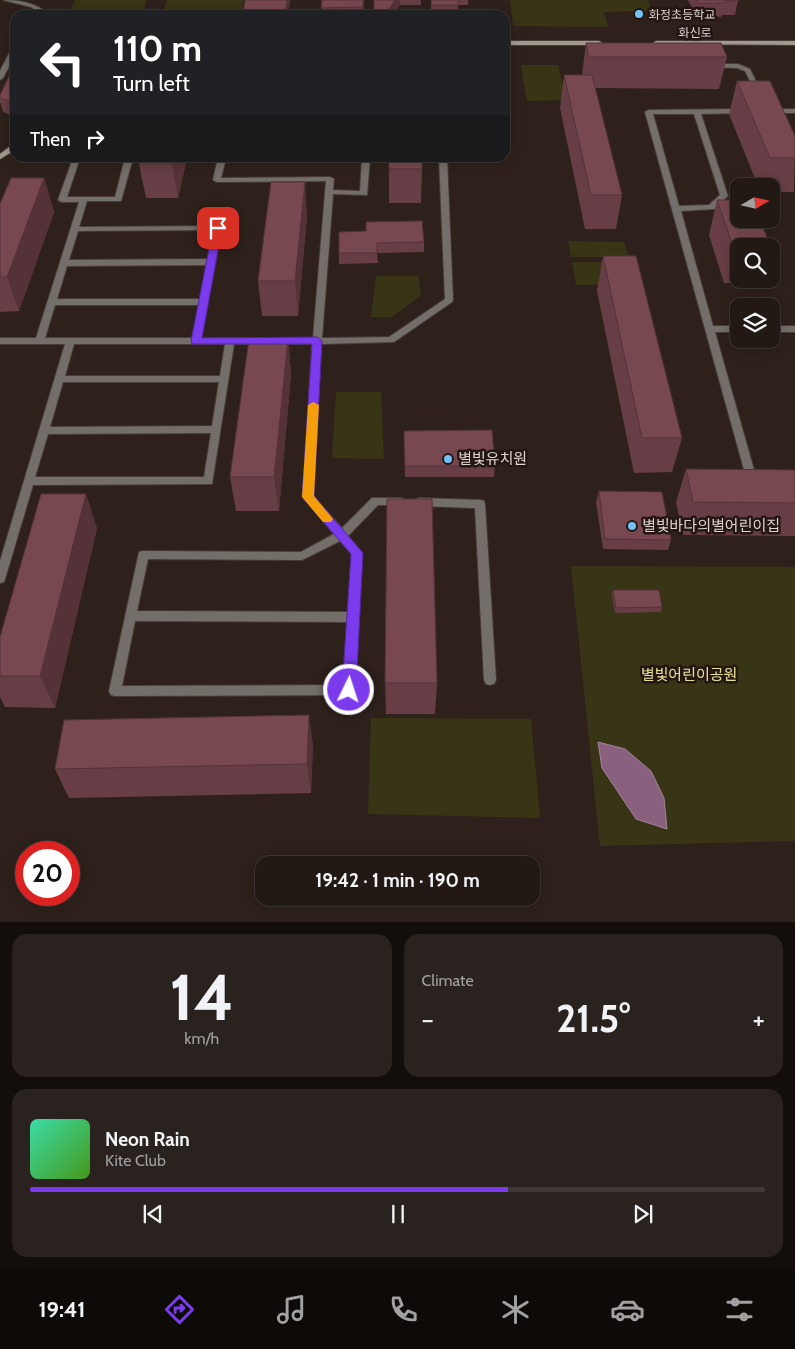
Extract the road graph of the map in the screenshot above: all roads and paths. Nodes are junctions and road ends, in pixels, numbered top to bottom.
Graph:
1 (9, 0) edge
2 (40, 10) edge
3 (510, 43) edge
4 (611, 43) edge
5 (649, 43) edge
6 (794, 45) edge
7 (10, 58) edge
8 (709, 66) edge
9 (0, 78) edge
10 (747, 111) edge
11 (757, 111) edge
12 (767, 111) junction
13 (795, 111) edge
14 (697, 112) junction
15 (75, 162) edge
16 (128, 162) edge
17 (221, 162) edge
18 (366, 162) edge
19 (443, 162) edge
20 (329, 192) junction
21 (84, 199) junction
22 (677, 209) junction
23 (75, 229) junction
24 (211, 262) junction
25 (64, 263) junction
26 (52, 302) junction
27 (204, 302) junction
28 (709, 329) junction
29 (730, 329) edge
30 (780, 329) edge
31 (795, 329) edge
32 (0, 341) edge
33 (196, 341) junction
34 (230, 341) junction
35 (317, 341) junction
36 (39, 342) junction
37 (70, 342) junction
38 (224, 379) junction
39 (58, 380) junction
40 (216, 429) junction
41 (43, 431) junction
42 (751, 476) edge
43 (29, 481) junction
44 (342, 535) junction
45 (0, 579) edge
46 (130, 616) junction
47 (354, 617) junction
48 (490, 680) dead end

1 - 2 lane
3 - 4 main road
5 - 6 main road, 화신로
7 - 9 lane
8 - 12 lane
10 - 14 lane
11 - 12 lane
12 - 13 lane
14 - 22 lane
14 - 22 lane
15 - 21 lane
16 - 21 lane
17 - 20 lane
18 - 20 lane
19 - 35 lane
20 - 35 lane
21 - 23 lane
22 - 28 lane
23 - 24 lane
23 - 25 lane
24 - 25 lane
24 - 27 lane
25 - 26 lane
26 - 27 lane
26 - 36 lane
27 - 33 lane
28 - 29 lane
28 - 42 lane
30 - 31 lane
32 - 36 lane
33 - 34 lane
33 - 37 lane
34 - 35 lane
34 - 38 lane
35 - 44 lane
36 - 37 lane
37 - 39 lane
38 - 39 lane
38 - 40 lane
39 - 41 lane
40 - 41 lane
40 - 43 lane
41 - 43 lane
43 - 45 lane
44 - 46 lane
44 - 47 lane
44 - 48 lane
46 - 47 lane
46 - 47 lane

